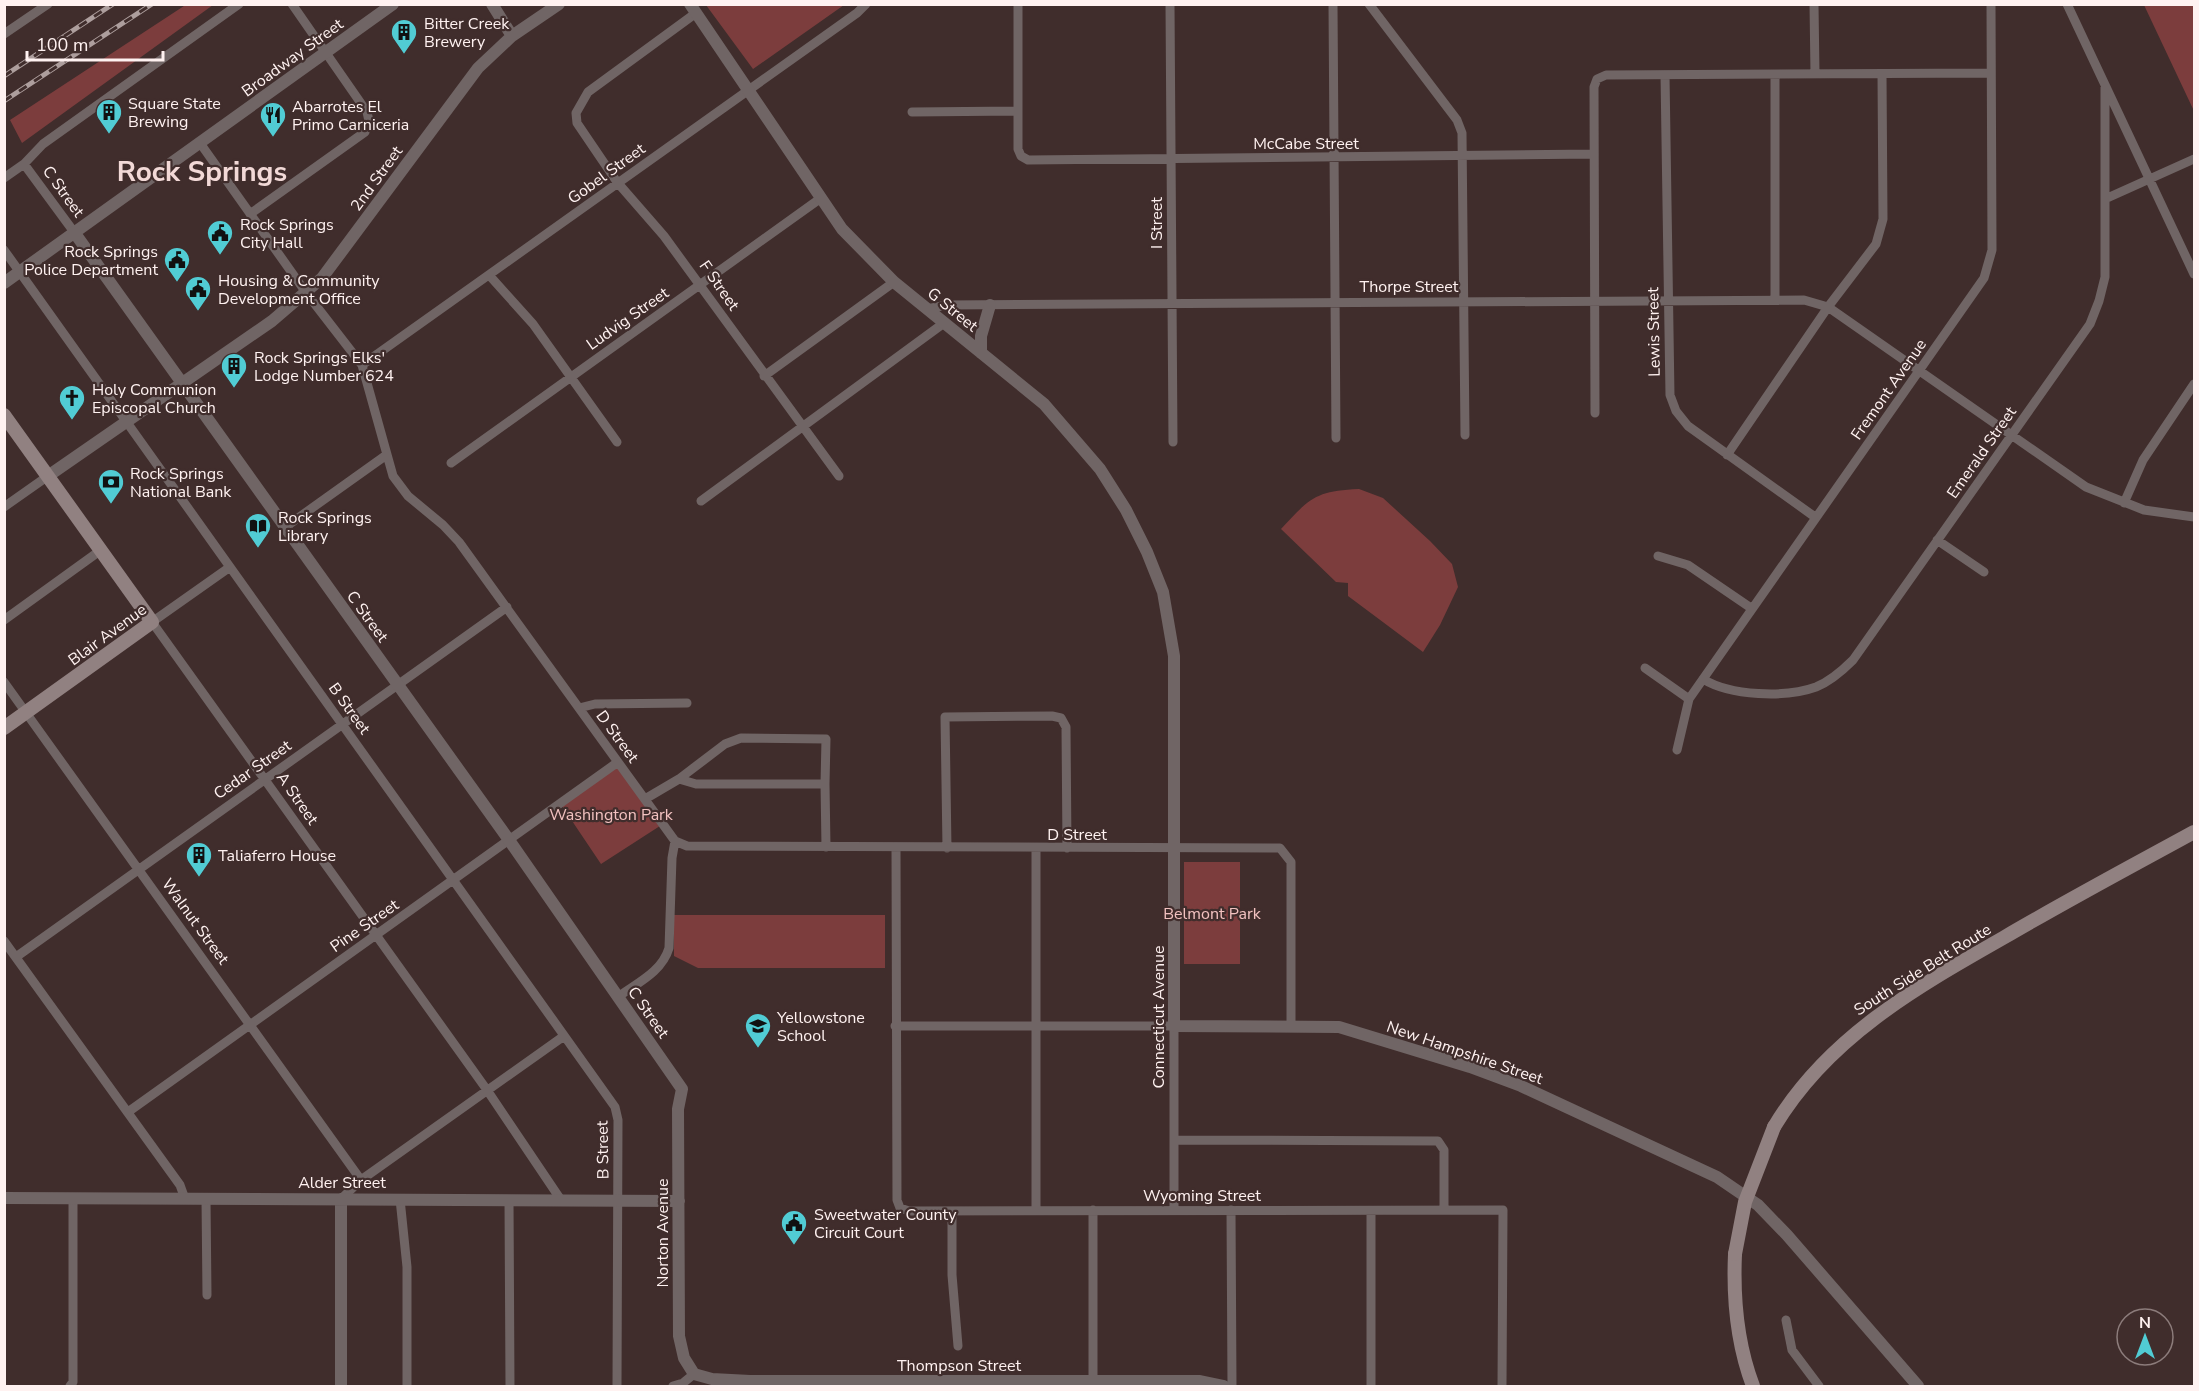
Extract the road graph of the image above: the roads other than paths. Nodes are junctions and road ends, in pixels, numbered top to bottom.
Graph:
1 (48, 4) edge
2 (239, 4) edge
3 (292, 4) edge
4 (393, 4) edge
5 (492, 4) edge
6 (559, 4) edge
7 (866, 4) edge
8 (1018, 4) edge
9 (1170, 4) edge
10 (1333, 4) edge
11 (1369, 4) edge
12 (1814, 4) edge
13 (1991, 4) edge
14 (2067, 4) edge
15 (693, 9) edge
16 (4, 34) edge
17 (512, 36) junction
18 (327, 53) junction
19 (1815, 74) junction
20 (1882, 74) junction
21 (1991, 74) junction
22 (1665, 75) junction
23 (1775, 75) junction
24 (2105, 87) junction
25 (749, 89) junction
26 (1018, 111) junction
27 (912, 112) dead end
28 (200, 143) junction
29 (1593, 154) junction
30 (1462, 156) junction
31 (1334, 157) junction
32 (1171, 158) junction
33 (2194, 159) edge
34 (24, 164) junction
35 (4, 178) edge
36 (2149, 180) junction
37 (617, 182) junction
38 (821, 198) junction
39 (2105, 200) junction
40 (250, 214) junction
41 (74, 232) junction
42 (4, 250) edge
43 (20, 272) junction
44 (2194, 274) edge
45 (489, 275) junction
46 (894, 282) junction
47 (4, 283) edge
48 (700, 285) junction
49 (307, 294) junction
50 (1776, 300) junction
51 (1464, 301) junction
52 (1667, 301) junction
53 (1335, 302) junction
54 (1593, 302) junction
55 (1172, 303) junction
56 (990, 305) junction
57 (1827, 307) junction
58 (927, 309) junction
59 (944, 322) junction
60 (981, 353) junction
61 (362, 365) junction
62 (1919, 371) junction
63 (570, 376) junction
64 (764, 376) junction
65 (182, 383) junction
66 (2194, 384) edge
67 (1595, 413) dead end
68 (4, 416) edge
69 (127, 422) junction
70 (801, 426) junction
71 (1465, 435) dead end
72 (2011, 436) junction
73 (1336, 438) dead end
74 (617, 442) dead end
75 (1173, 442) dead end
76 (1727, 454) junction
77 (386, 456) junction
78 (451, 463) dead end
79 (48, 476) junction
80 (839, 476) dead end
81 (701, 501) dead end
82 (2124, 503) junction
83 (4, 507) edge
84 (2194, 517) edge
85 (1815, 518) junction
86 (284, 528) junction
87 (1937, 540) junction
88 (101, 550) junction
89 (1658, 556) dead end
90 (230, 567) junction
91 (1984, 572) dead end
92 (507, 607) junction
93 (1751, 608) junction
94 (4, 620) edge
95 (152, 622) junction
96 (1174, 645) joint
97 (1645, 668) dead end
98 (1703, 679) junction
99 (4, 682) edge
100 (397, 685) junction
101 (1689, 699) junction
102 (687, 703) dead end
103 (579, 708) junction
104 (26, 712) junction
105 (343, 723) junction
106 (4, 728) edge
107 (1677, 750) dead end
108 (618, 762) junction
109 (264, 779) junction
110 (679, 779) junction
111 (825, 784) junction
112 (645, 799) junction
113 (2194, 832) edge
114 (509, 840) junction
115 (675, 841) junction
116 (826, 847) junction
117 (896, 848) junction
118 (947, 848) junction
119 (1036, 848) junction
120 (1067, 848) junction
121 (1174, 849) junction
122 (138, 868) junction
123 (453, 879) junction
124 (375, 935) junction
125 (4, 941) edge
126 (16, 957) junction
127 (618, 997) junction
128 (250, 1025) junction
129 (895, 1026) junction
130 (1035, 1026) junction
131 (1174, 1026) junction
132 (1291, 1026) junction
133 (564, 1036) junction
134 (682, 1089) joint
135 (487, 1090) junction
136 (128, 1112) junction
137 (1174, 1140) junction
138 (361, 1180) junction
139 (4, 1198) edge
140 (73, 1198) junction
141 (341, 1198) junction
142 (185, 1199) junction
143 (207, 1199) junction
144 (400, 1199) junction
145 (509, 1200) junction
146 (561, 1200) junction
147 (618, 1201) junction
148 (679, 1201) junction
149 (952, 1210) junction
150 (1036, 1210) junction
151 (1093, 1210) junction
152 (1174, 1210) junction
153 (1231, 1210) junction
154 (1444, 1210) junction
155 (1371, 1211) junction
156 (207, 1295) dead end
157 (1786, 1320) dead end
158 (957, 1346) dead end
159 (694, 1374) junction
160 (1094, 1382) junction
161 (69, 1386) edge
162 (340, 1386) edge
163 (406, 1386) edge
164 (510, 1386) edge
165 (617, 1386) edge
166 (673, 1386) edge
167 (1224, 1386) edge
168 (1232, 1386) edge
169 (1371, 1386) edge
170 (1502, 1386) edge
171 (1753, 1386) edge
172 (1819, 1386) edge
173 (1918, 1386) edge

1 - 16 street
2 - 34 street
3 - 18 street
4 - 18 street, Broadway Street
5 - 17 street
6 - 17 street, 2nd Street
7 - 25 street, Gobel Street
8 - 26 street
9 - 32 street, I Street
10 - 31 street
11 - 30 street
12 - 19 street
13 - 21 street, Fremont Avenue
14 - 24 street
15 - 25 street, G Street
15 - 37 street, F Street
17 - 49 street, 2nd Street
18 - 28 street, Broadway Street
18 - 40 street
19 - 20 street
19 - 23 street
20 - 21 street
20 - 57 street
21 - 62 street, Fremont Avenue
22 - 23 street
22 - 29 street
22 - 52 street, Lewis Street
23 - 50 street
24 - 36 street
24 - 39 street, Emerald Street
25 - 37 street, Gobel Street
25 - 38 street, G Street
26 - 27 street
26 - 32 street, McCabe Street
28 - 40 street, D Street
28 - 41 street, Broadway Street
29 - 30 street, McCabe Street
29 - 54 street
30 - 31 street, McCabe Street
30 - 51 street
31 - 32 street, McCabe Street
31 - 53 street
32 - 55 street, I Street
33 - 36 street
34 - 35 street
34 - 41 street, C Street
36 - 39 street
36 - 44 street
37 - 45 street, Gobel Street
37 - 48 street, F Street
38 - 46 street, G Street
38 - 48 street, Ludvig Street
39 - 72 street, Emerald Street
40 - 49 street, D Street
41 - 43 street, Broadway Street
41 - 65 street, C Street
42 - 43 street, B Street
43 - 47 street, Broadway Street
43 - 69 street, B Street
45 - 61 street, Gobel Street
45 - 63 street
46 - 58 street, G Street
46 - 64 street
48 - 63 street, Ludvig Street
48 - 64 street, F Street
49 - 61 street, D Street
49 - 65 street, 2nd Street
50 - 52 street, Thorpe Street
50 - 57 street, Thorpe Street
51 - 53 street, Thorpe Street
51 - 54 street, Thorpe Street
51 - 71 street
52 - 54 street, Thorpe Street
52 - 76 street, Lewis Street
53 - 55 street, Thorpe Street
53 - 73 street
54 - 67 street
55 - 56 street, Thorpe Street
55 - 75 street, I Street
56 - 58 street, Thorpe Street
56 - 60 street
57 - 62 street
57 - 76 street
58 - 59 street, G Street
59 - 60 street, G Street
59 - 70 street
60 - 96 street, G Street
61 - 77 street, D Street
62 - 72 street
62 - 85 street, Fremont Avenue
63 - 74 street
63 - 78 street, Ludvig Street
64 - 70 street, F Street
65 - 69 street, 2nd Street
65 - 86 street, C Street
66 - 82 street
68 - 79 main road, A Street
69 - 79 street, 2nd Street
69 - 90 street, B Street
70 - 80 street, F Street
70 - 81 street
72 - 82 street
72 - 87 street, Emerald Street
76 - 85 street, Lewis Street
77 - 86 street
77 - 92 street, D Street
79 - 83 street, 2nd Street
79 - 88 main road, A Street
82 - 84 street
85 - 93 street, Fremont Avenue
86 - 100 street, C Street
87 - 91 street
87 - 98 street, Emerald Street
88 - 94 street
88 - 95 main road, A Street
89 - 93 street
90 - 95 street, Blair Avenue
90 - 105 street, B Street
92 - 100 street, Cedar Street
92 - 103 street, D Street
93 - 98 street, Fremont Avenue
95 - 104 main road, Blair Avenue
95 - 109 street, A Street
96 - 121 street, Connecticut Avenue
97 - 101 street
98 - 101 street, Fremont Avenue
99 - 104 street, Walnut Street
100 - 105 street, Cedar Street
100 - 114 street, C Street
101 - 107 street, Fremont Avenue
102 - 103 street
103 - 108 street, D Street
104 - 106 main road, Blair Avenue
104 - 122 street, Walnut Street
105 - 109 street, Cedar Street
105 - 123 street, B Street
108 - 112 street, D Street
108 - 114 street, Pine Street
109 - 122 street, Cedar Street
109 - 124 street, A Street
110 - 111 street
110 - 111 street
110 - 112 street
111 - 116 street
112 - 115 street, D Street
113 - 171 main road, South Side Belt Route, bridge
114 - 123 street, Pine Street
114 - 127 street, C Street
115 - 116 street, D Street
115 - 127 street
116 - 117 street, D Street
117 - 118 street, D Street
117 - 129 street
118 - 119 street, D Street
118 - 120 street
119 - 120 street, D Street
119 - 130 street
120 - 121 street, D Street
121 - 131 street, Connecticut Avenue
121 - 132 street, D Street
122 - 126 street, Cedar Street
122 - 128 street, Walnut Street
123 - 124 street, Pine Street
123 - 133 street, B Street
124 - 128 street, Pine Street
124 - 135 street, A Street
125 - 126 street
126 - 136 street
127 - 134 street, C Street
128 - 136 street, Pine Street
128 - 138 street, Walnut Street
129 - 130 street, New Hampshire Street
129 - 149 street, Wyoming Street
130 - 131 street, New Hampshire Street
130 - 150 street
131 - 132 street, New Hampshire Street
131 - 137 street, Connecticut Avenue
132 - 173 street, New Hampshire Street
133 - 135 street
133 - 147 street, B Street
134 - 148 street, Norton Avenue
135 - 138 street
135 - 146 street, A Street
136 - 142 street
137 - 152 street, Connecticut Avenue
137 - 154 street
138 - 141 street
139 - 140 street, Alder Street
140 - 142 street, Alder Street
140 - 161 street
141 - 143 street, Alder Street
141 - 144 street, Alder Street
141 - 162 street
142 - 143 street, Alder Street
143 - 156 street
144 - 145 street, Alder Street
144 - 163 street
145 - 146 street, Alder Street
145 - 164 street
146 - 147 street, Alder Street
147 - 148 street, Alder Street
147 - 165 street, B Street
148 - 159 street, Norton Avenue
149 - 150 street, Wyoming Street
149 - 158 street
150 - 151 street, Wyoming Street
151 - 152 street, Wyoming Street
151 - 160 street
152 - 153 street, Wyoming Street
153 - 155 street, Wyoming Street
153 - 168 street
154 - 155 street, Wyoming Street
154 - 170 street, Wyoming Street
155 - 169 street
157 - 172 street
159 - 160 street, Thompson Street
159 - 166 street
160 - 167 street, Thompson Street

